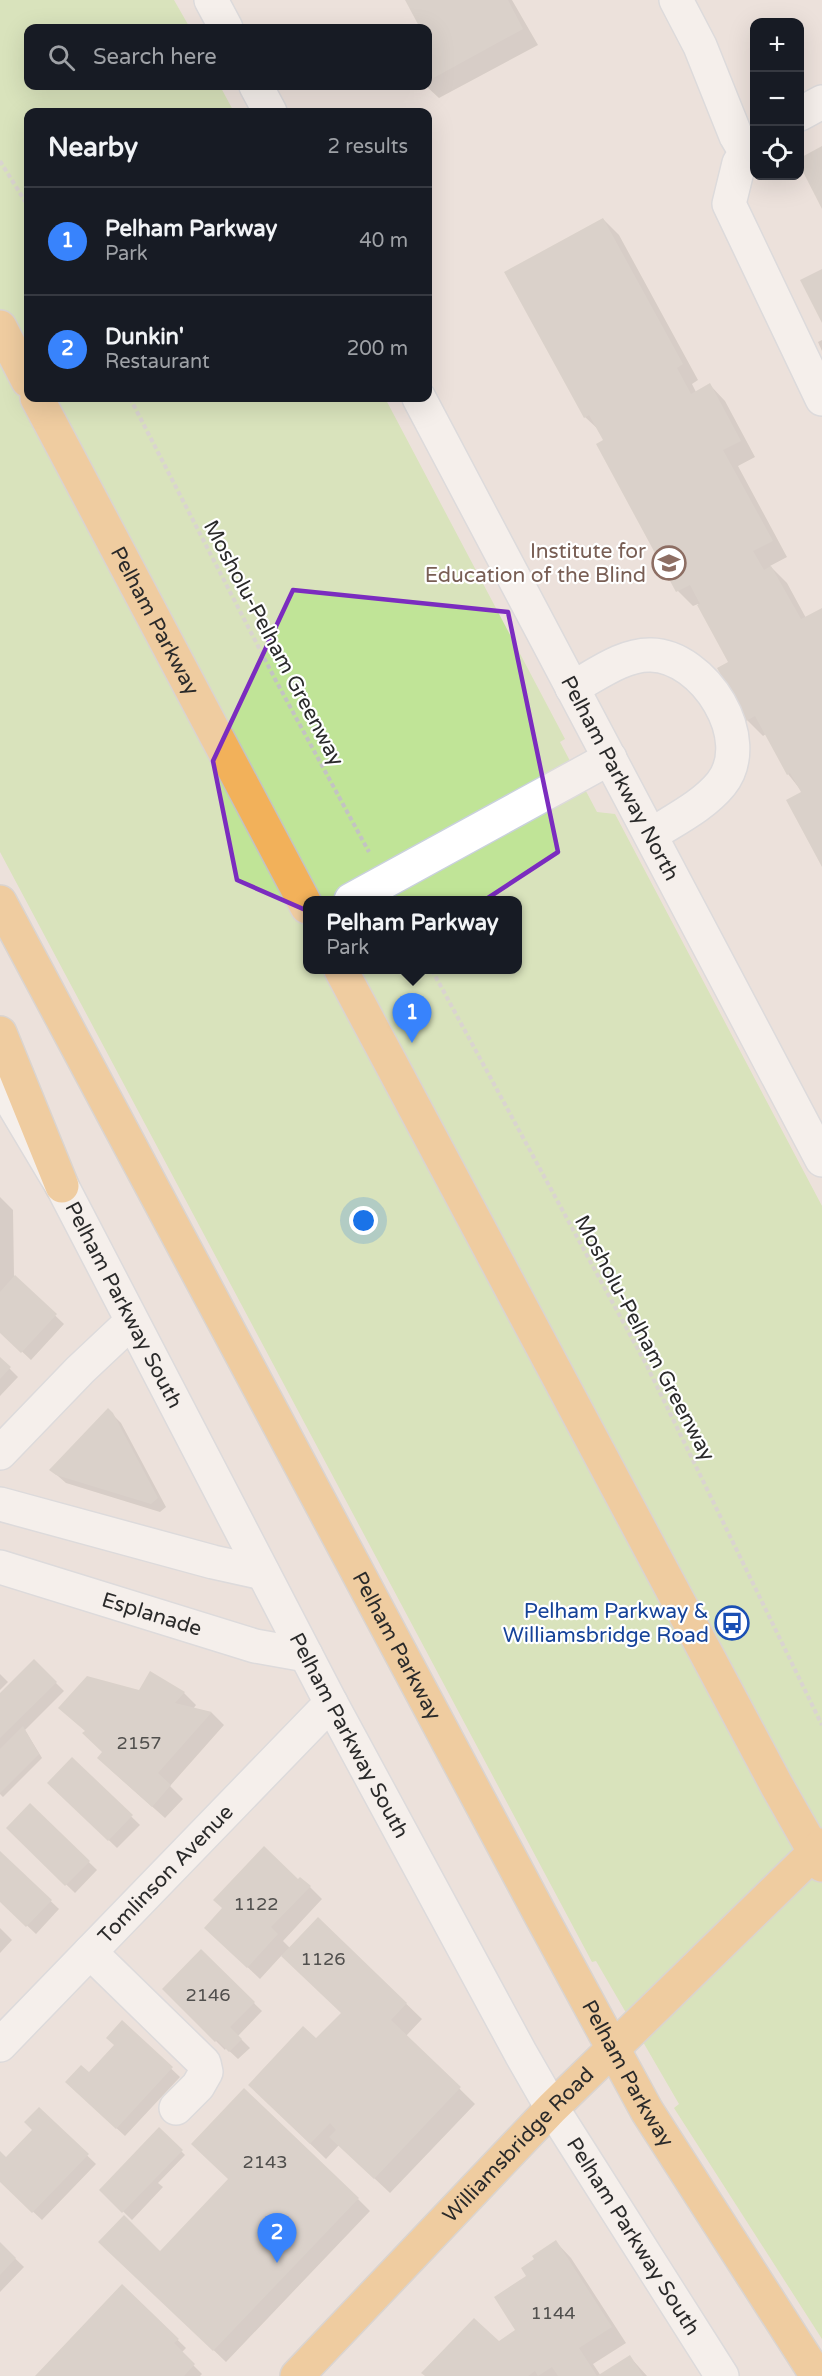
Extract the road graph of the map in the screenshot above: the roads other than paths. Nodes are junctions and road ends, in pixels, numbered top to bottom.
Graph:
1 (211, 0) edge
2 (676, 0) edge
3 (224, 24) edge
4 (258, 90) edge
5 (822, 102) edge
6 (268, 108) edge
7 (804, 112) edge
8 (750, 148) edge
9 (0, 327) edge
10 (24, 373) edge
11 (822, 399) edge
12 (39, 402) edge
13 (421, 402) edge
14 (572, 688) junction
15 (610, 759) junction
16 (651, 835) junction
17 (359, 896) edge
18 (303, 899) edge
19 (0, 902) edge
20 (343, 974) edge
21 (0, 1033) edge
22 (0, 1082) edge
23 (822, 1160) edge
24 (62, 1186) junction
25 (131, 1322) junction
26 (0, 1453) edge
27 (0, 1504) edge
28 (0, 1567) edge
29 (263, 1573) junction
30 (306, 1655) junction
31 (331, 1702) junction
32 (820, 1854) edge
33 (90, 1952) junction
34 (0, 2045) edge
35 (614, 2048) junction
36 (176, 2108) dead end
37 (552, 2108) junction
38 (297, 2376) edge
39 (722, 2376) edge
40 (817, 2376) edge

1 - 3 street
2 - 8 street
4 - 6 street
5 - 7 street
8 - 11 street
9 - 10 main road
12 - 18 main road, Pelham Parkway
13 - 14 street, Pelham Parkway North
14 - 15 street, Pelham Parkway North
14 - 16 street
15 - 16 street, Pelham Parkway North
15 - 17 street
16 - 23 street, Pelham Parkway North
19 - 35 main road, Pelham Parkway
20 - 32 main road
21 - 24 main road
22 - 24 street, Pelham Parkway South
24 - 25 street, Pelham Parkway South
25 - 26 street
25 - 29 street, Pelham Parkway South
27 - 29 street
28 - 30 street, Esplanade
29 - 30 street, Pelham Parkway South
30 - 31 street, Pelham Parkway South
31 - 33 street, Tomlinson Avenue
31 - 37 street, Pelham Parkway South
32 - 35 main road, Williamsbridge Road
33 - 34 street, Tomlinson Avenue
33 - 36 street
35 - 37 main road, Williamsbridge Road
35 - 40 main road, Pelham Parkway
37 - 38 main road, Williamsbridge Road
37 - 39 street, Pelham Parkway South

